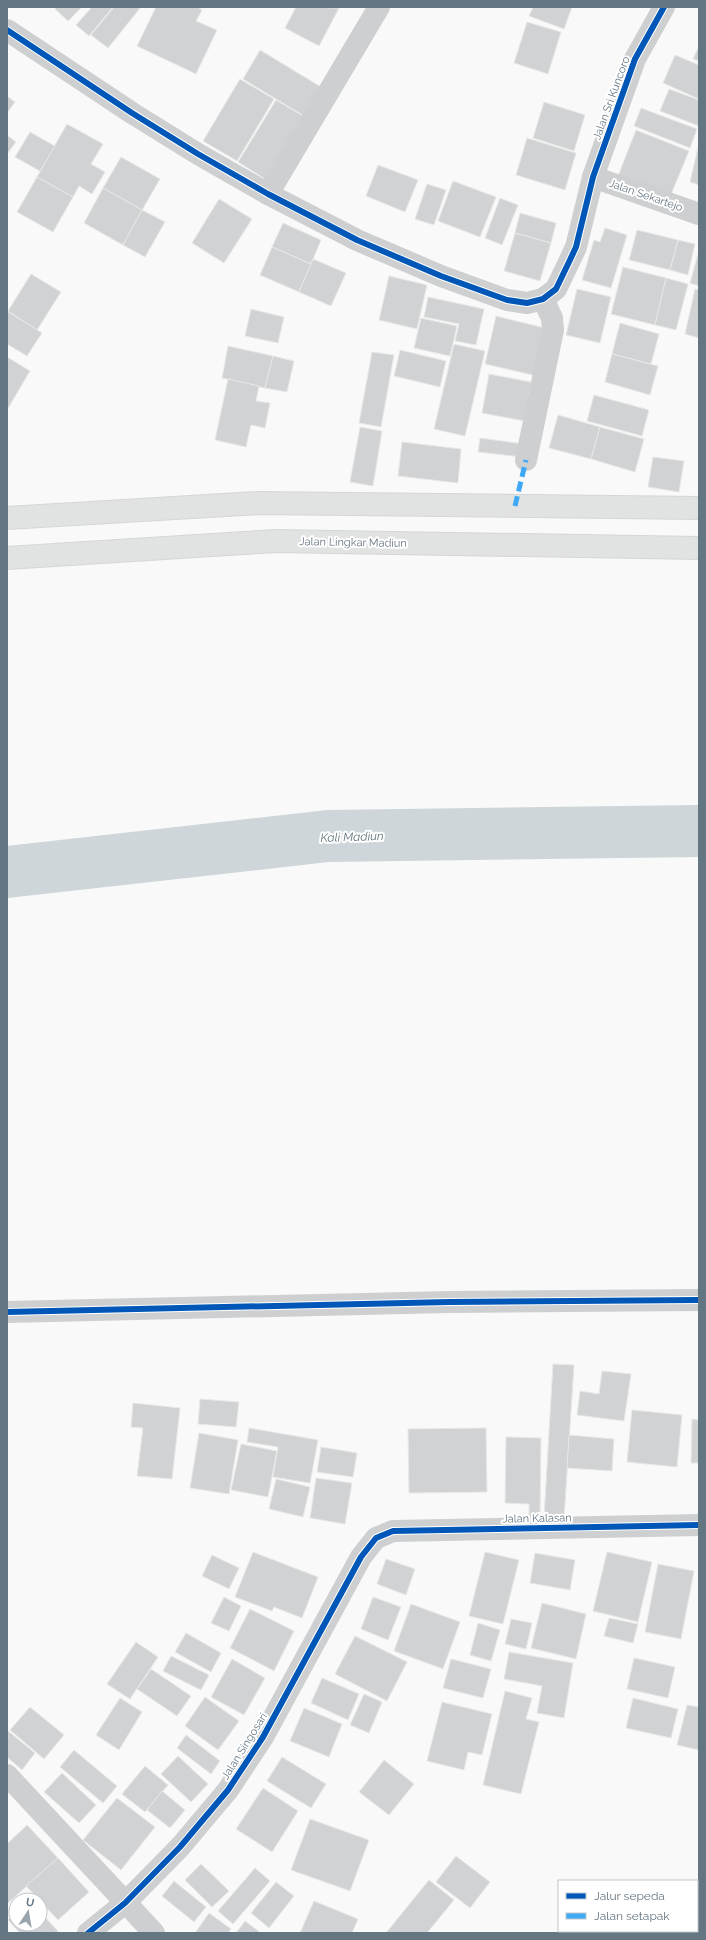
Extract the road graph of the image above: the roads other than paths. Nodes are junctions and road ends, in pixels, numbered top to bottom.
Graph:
1 (379, 7) edge
2 (664, 7) edge
3 (7, 30) edge
4 (593, 177) junction
5 (268, 194) junction
6 (699, 214) edge
7 (544, 299) junction
8 (526, 460) dead end
9 (699, 508) edge
10 (7, 518) edge
11 (699, 548) edge
12 (7, 558) edge
13 (699, 1300) edge
14 (7, 1312) edge
15 (699, 1525) edge
16 (376, 1538) joint
17 (7, 1775) edge
18 (125, 1903) junction
19 (88, 1933) edge
20 (154, 1933) edge

1 - 5 street
2 - 4 street, Jalan Sri Kuncoro
3 - 5 street
4 - 6 street, Jalan Sekartejo
4 - 7 street, Jalan Sri Kuncoro
5 - 7 street
7 - 8 street
9 - 10 main road
11 - 12 main road, Jalan Lingkar Madiun
13 - 14 street
15 - 16 street, Jalan Kalasan
16 - 18 street, Jalan Singosari
17 - 18 street
18 - 19 street, Jalan Singosari
18 - 20 street

